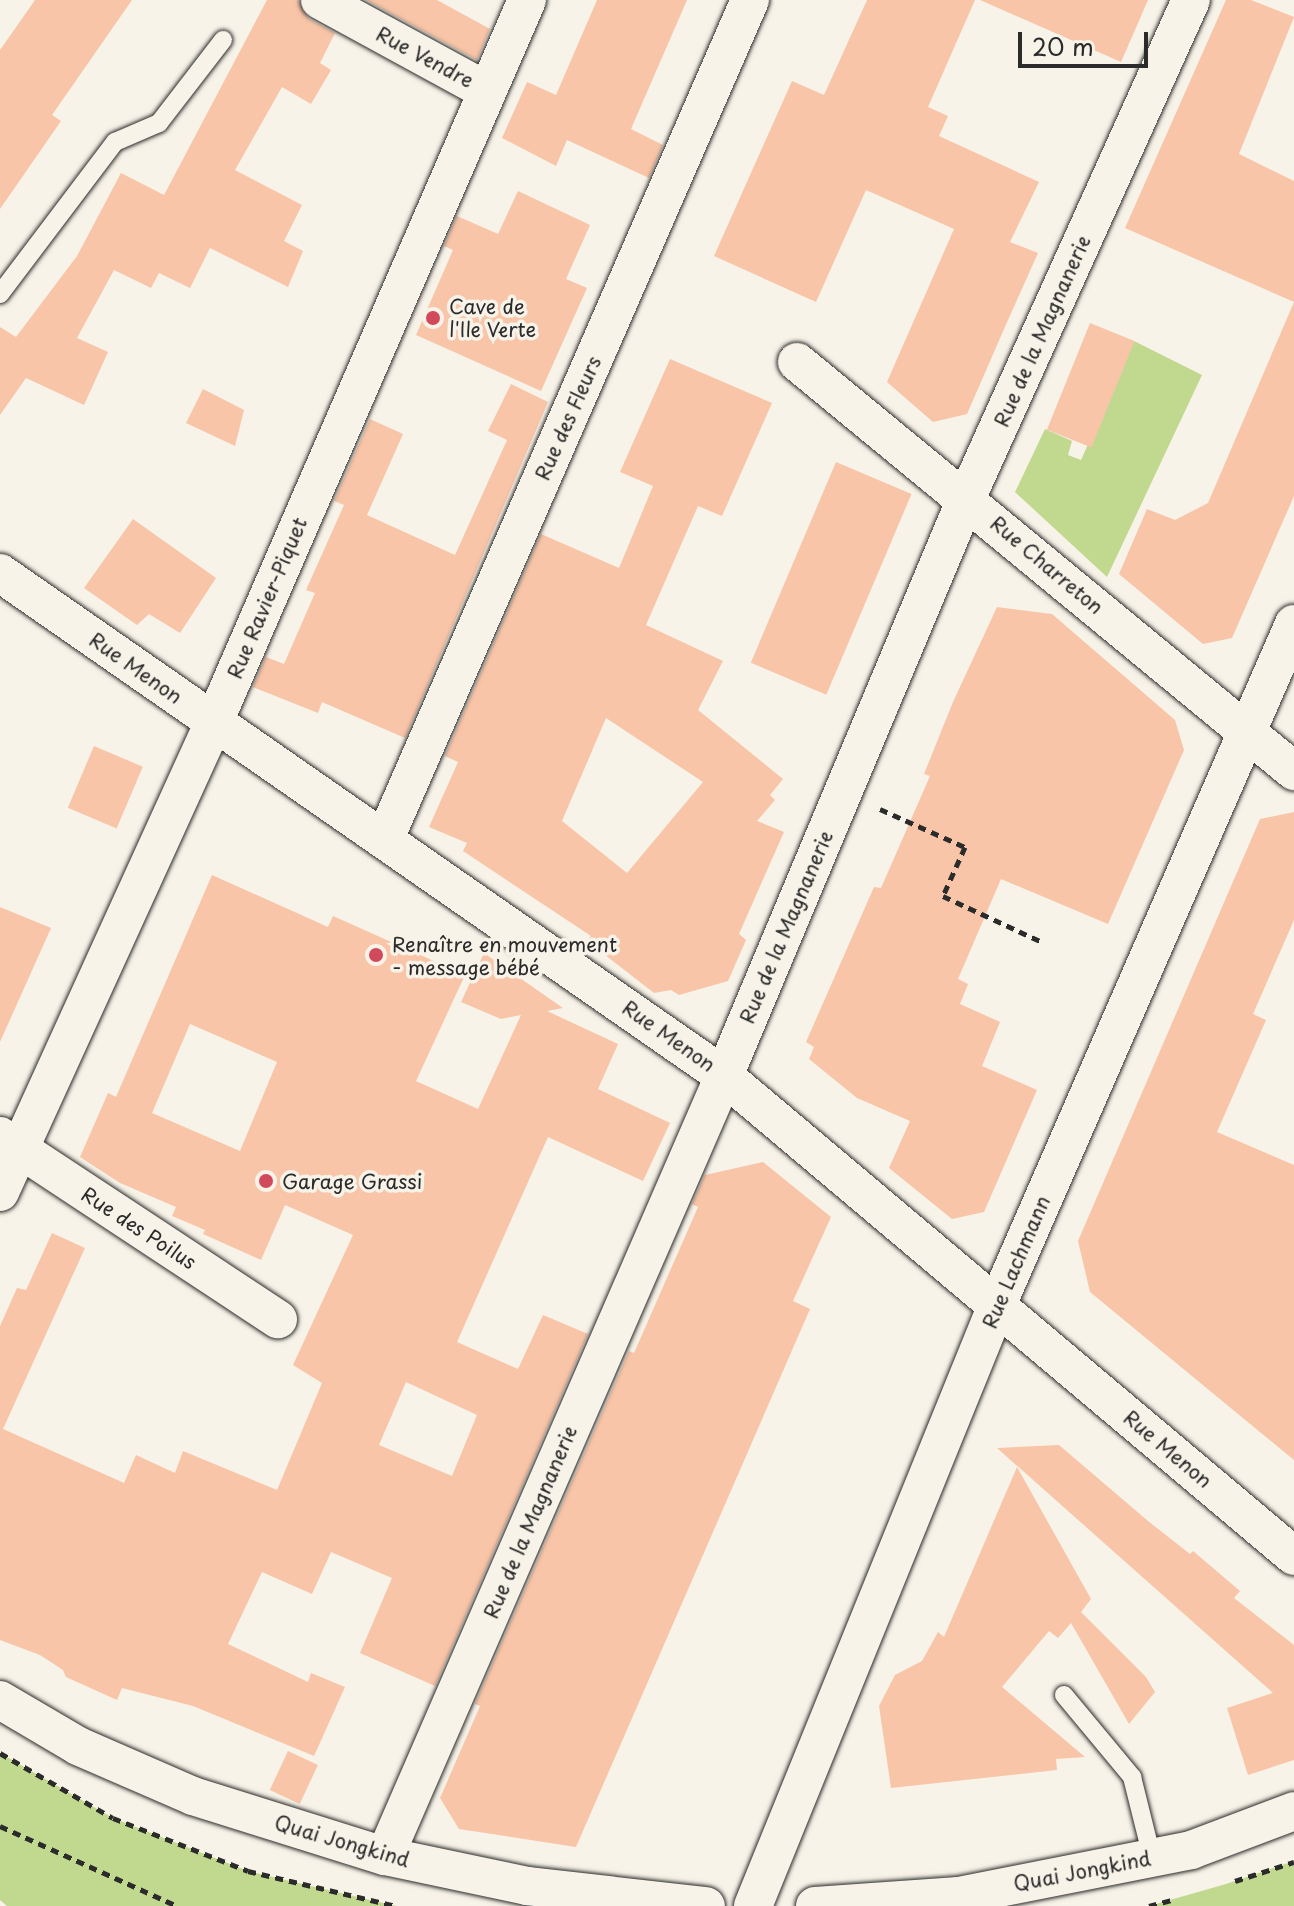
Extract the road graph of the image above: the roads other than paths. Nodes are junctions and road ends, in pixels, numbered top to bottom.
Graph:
1 (320, 0) edge
2 (527, 0) edge
3 (750, 0) edge
4 (1191, 0) edge
5 (223, 40) dead end
6 (487, 91) junction
7 (0, 294) edge
8 (797, 362) dead end
9 (966, 499) junction
10 (0, 573) edge
11 (1294, 624) edge
12 (214, 722) junction
13 (1247, 732) junction
14 (1294, 771) edge
15 (386, 836) junction
16 (724, 1076) junction
17 (9, 1142) edge
18 (0, 1192) edge
19 (997, 1305) junction
20 (278, 1319) dead end
21 (1294, 1556) edge
22 (1064, 1695) dead end
23 (0, 1700) edge
24 (1294, 1811) edge
25 (385, 1856) junction
26 (1152, 1857) junction
27 (706, 1906) edge
28 (753, 1906) edge
29 (815, 1906) edge

1 - 6 street, Rue Vendre
2 - 6 street, Rue Ravier-Piquet
3 - 15 street, Rue des Fleurs
4 - 9 street, Rue de la Magnanerie
5 - 7 lane
6 - 12 street, Rue Ravier-Piquet
8 - 9 street, Rue Charreton
9 - 13 street, Rue Charreton
9 - 16 street, Rue de la Magnanerie
10 - 12 street, Rue Menon
11 - 13 street, Rue Lachmann
12 - 15 street, Rue Menon
12 - 17 street, Rue Ravier-Piquet
13 - 14 street, Rue Charreton
13 - 19 street, Rue Lachmann
15 - 16 street, Rue Menon
16 - 19 street, Rue Menon
16 - 25 street, Rue de la Magnanerie
17 - 18 street, Rue Ravier-Piquet
17 - 20 street, Rue des Poilus
19 - 21 street, Rue Menon
19 - 28 street, Rue Lachmann
22 - 26 lane
23 - 25 street, Quai Jongkind
24 - 26 street, Quai Jongkind
25 - 27 street, Quai Jongkind
26 - 29 street, Quai Jongkind

